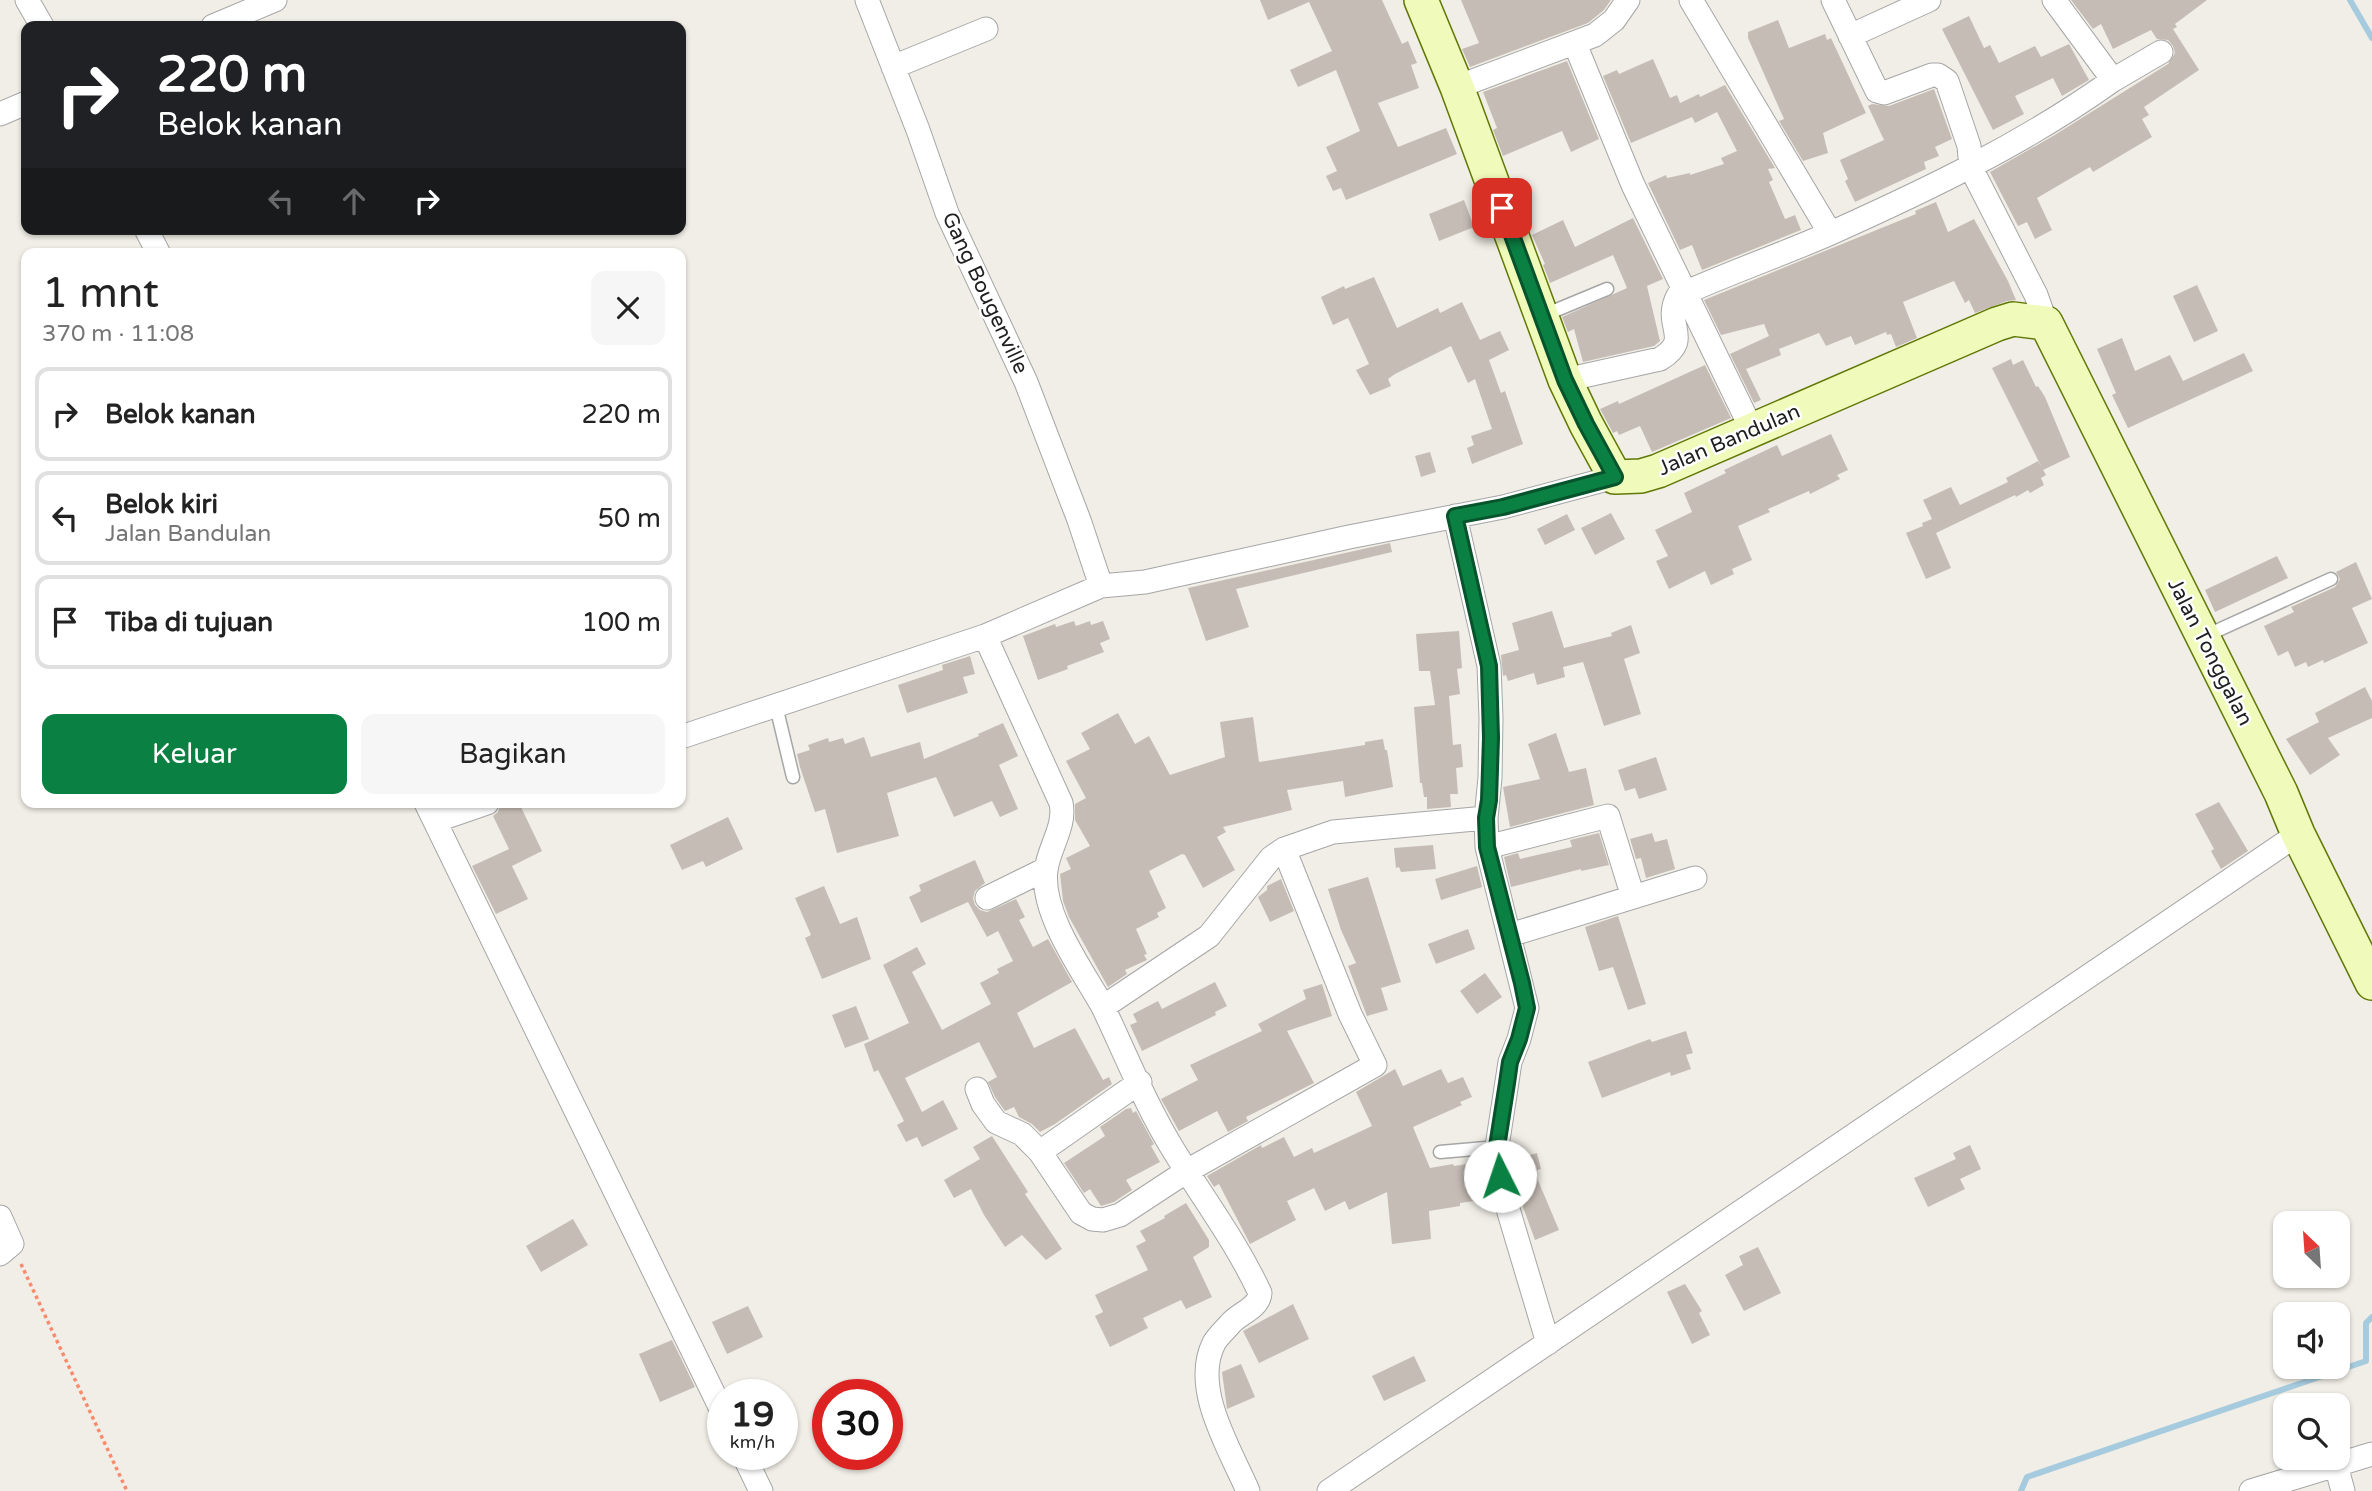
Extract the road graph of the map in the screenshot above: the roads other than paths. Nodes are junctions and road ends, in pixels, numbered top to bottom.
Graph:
1 (27, 0) edge
2 (275, 0) edge
3 (867, 0) edge
4 (1421, 0) edge
5 (1628, 0) edge
6 (1691, 0) edge
7 (1833, 0) edge
8 (1929, 0) edge
9 (2054, 0) edge
10 (39, 21) edge
11 (225, 21) edge
12 (986, 29) dead end
13 (1850, 36) junction
14 (1575, 44) junction
15 (2161, 52) dead end
16 (893, 67) junction
17 (2113, 80) junction
18 (1457, 87) junction
19 (21, 105) edge
20 (0, 114) edge
21 (1971, 168) junction
22 (1830, 233) junction
23 (1607, 289) dead end
24 (1685, 293) junction
25 (1542, 317) junction
26 (2046, 323) junction
27 (1565, 380) junction
28 (1752, 430) junction
29 (1615, 477) junction
30 (1455, 516) junction
31 (2331, 579) dead end
32 (1101, 586) junction
33 (985, 636) junction
34 (2203, 637) junction
35 (776, 706) junction
36 (686, 735) edge
37 (793, 777) dead end
38 (455, 808) edge
39 (430, 812) edge
40 (1486, 818) junction
41 (2298, 834) junction
42 (1487, 847) junction
43 (1284, 849) junction
44 (1046, 869) junction
45 (1695, 878) dead end
46 (1633, 897) junction
47 (987, 898) dead end
48 (1510, 935) junction
49 (2372, 983) edge
50 (1103, 1007) junction
51 (1139, 1082) junction
52 (977, 1089) dead end
53 (1497, 1147) junction
54 (1040, 1152) junction
55 (1440, 1152) dead end
56 (1188, 1171) junction
57 (0, 1217) edge
58 (6, 1249) edge
59 (1548, 1343) junction
60 (707, 1380) edge
61 (2372, 1454) edge
62 (2350, 1461) edge
63 (751, 1470) edge
64 (2320, 1470) edge
65 (2337, 1470) edge
66 (761, 1491) edge
67 (1248, 1491) edge
68 (1329, 1491) edge
69 (2252, 1491) edge
70 (2343, 1491) edge

1 - 10 street
2 - 11 street
3 - 16 street, Gang Bougenville
4 - 18 street
5 - 14 street
6 - 22 street
7 - 13 street
8 - 13 street
9 - 17 street
12 - 16 street
13 - 21 street
14 - 18 street
14 - 24 street
15 - 17 street
16 - 32 street, Gang Bougenville
17 - 21 street
18 - 25 street
19 - 20 street
21 - 22 street
21 - 26 street
22 - 24 street
23 - 25 lane
24 - 27 street
24 - 28 street
25 - 27 street
26 - 28 street, Jalan Bandulan
26 - 34 street, Jalan Tonggalan
27 - 29 street
28 - 29 street, Jalan Bandulan
29 - 30 street
30 - 32 street
30 - 40 street
31 - 34 lane
32 - 33 street
33 - 35 street
33 - 44 street
34 - 41 street, Jalan Tonggalan
35 - 36 street
35 - 37 lane
38 - 39 street
39 - 60 street
40 - 42 street
40 - 43 street
41 - 49 street, Jalan Tonggalan
41 - 59 street
42 - 46 street
42 - 48 street
43 - 50 street
43 - 56 street
44 - 47 street
44 - 50 street
45 - 46 street
46 - 48 street
48 - 53 street
50 - 51 street
51 - 54 street
51 - 56 street
52 - 54 street
53 - 55 lane
53 - 59 street
54 - 56 street
56 - 67 street
57 - 58 street
59 - 68 street
61 - 62 street
63 - 66 street
64 - 69 street
65 - 70 street

